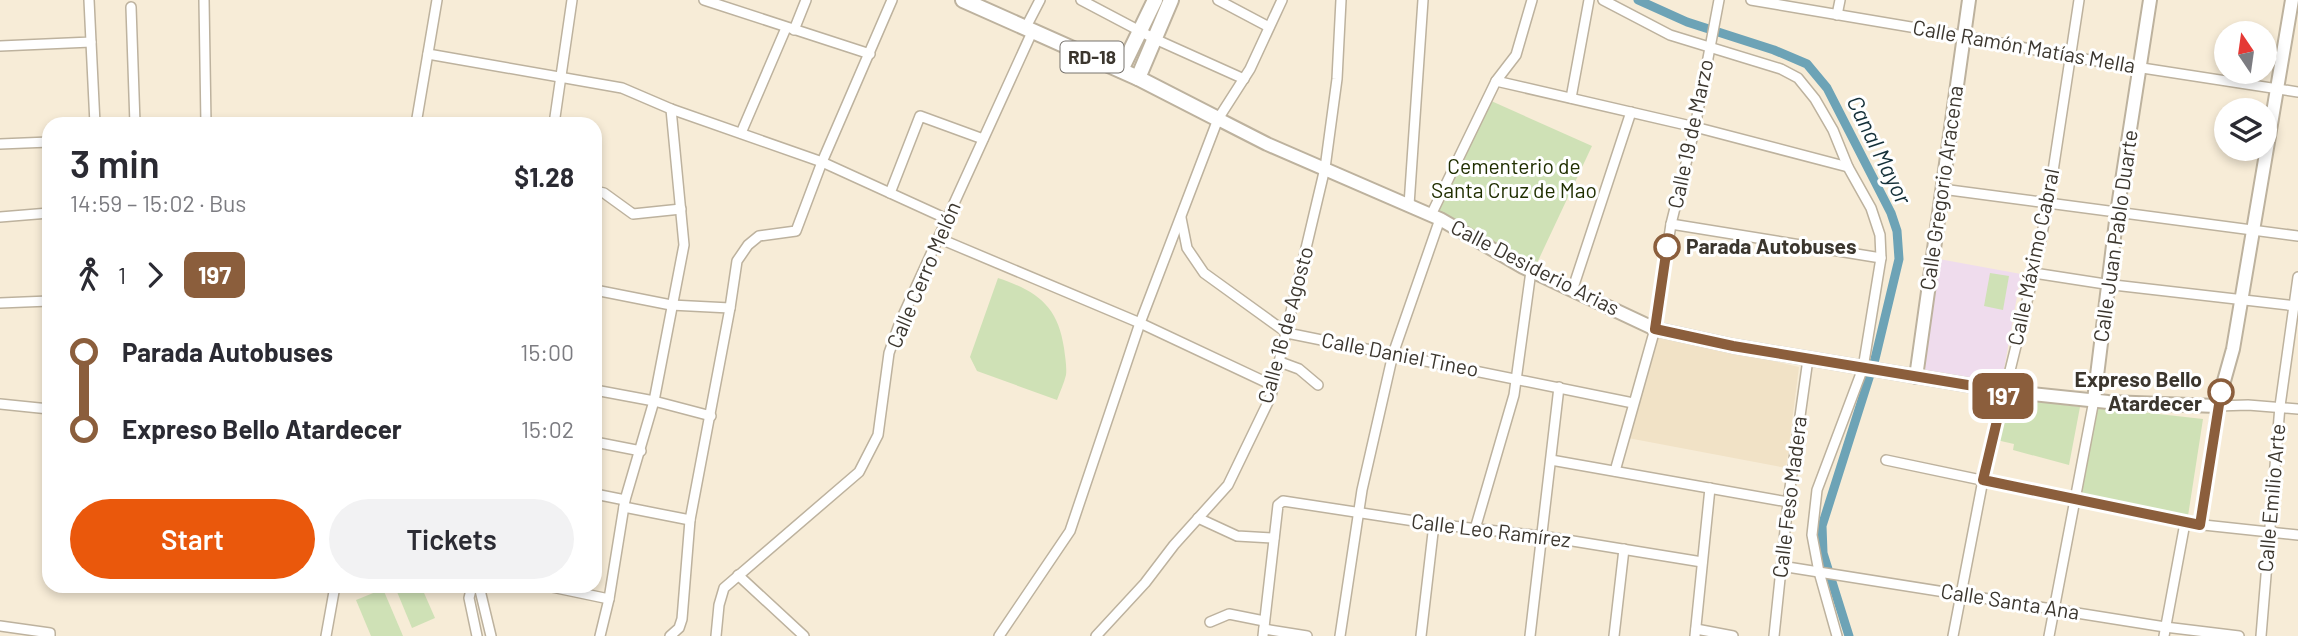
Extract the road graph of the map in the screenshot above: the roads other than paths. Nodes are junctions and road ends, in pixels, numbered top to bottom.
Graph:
1 (89, 0) edge
2 (204, 0) edge
3 (437, 0) edge
4 (572, 0) edge
5 (704, 0) edge
6 (806, 0) edge
7 (892, 0) edge
8 (963, 0) edge
9 (1040, 0) edge
10 (1081, 0) edge
11 (1155, 0) edge
12 (1171, 0) edge
13 (1217, 0) edge
14 (1282, 0) edge
15 (1341, 0) edge
16 (1423, 0) edge
17 (1532, 0) edge
18 (1589, 0) edge
19 (1604, 0) edge
20 (1719, 0) edge
21 (1751, 0) edge
22 (1840, 0) edge
23 (1969, 0) edge
24 (2079, 0) edge
25 (2150, 0) edge
26 (2292, 0) edge
27 (131, 7) dead end
28 (1837, 15) junction
29 (1269, 27) junction
30 (1029, 28) junction
31 (790, 29) junction
32 (1141, 32) junction
33 (1964, 36) junction
34 (1155, 39) junction
35 (1712, 41) junction
36 (91, 42) junction
37 (0, 46) edge
38 (428, 54) junction
39 (870, 54) junction
40 (2071, 57) junction
41 (2140, 68) junction
42 (1121, 70) junction
43 (562, 76) junction
44 (1138, 78) junction
45 (1244, 79) junction
46 (1496, 81) junction
47 (2276, 89) junction
48 (2298, 92) edge
49 (1570, 98) junction
50 (671, 108) junction
51 (1631, 113) junction
52 (95, 117) edge
53 (135, 117) edge
54 (206, 117) edge
55 (417, 117) edge
56 (555, 117) edge
57 (1218, 120) junction
58 (1695, 127) junction
59 (741, 133) junction
60 (983, 139) junction
61 (42, 142) edge
62 (0, 144) edge
63 (822, 162) junction
64 (1848, 167) junction
65 (1325, 168) junction
66 (1942, 189) junction
67 (602, 193) edge
68 (890, 193) junction
69 (2048, 204) junction
70 (1409, 205) junction
71 (681, 209) junction
72 (2117, 213) junction
73 (42, 214) edge
74 (1181, 216) junction
75 (0, 217) edge
76 (1436, 217) junction
77 (947, 219) junction
78 (1671, 224) junction
79 (2254, 230) junction
80 (2298, 236) edge
81 (938, 237) junction
82 (1881, 258) junction
83 (1531, 271) junction
84 (2034, 273) junction
85 (2298, 277) edge
86 (2108, 284) junction
87 (602, 291) edge
88 (1572, 291) junction
89 (2242, 300) junction
90 (42, 301) edge
91 (0, 303) edge
92 (671, 305) junction
93 (2296, 306) edge
94 (730, 308) junction
95 (1140, 323) junction
96 (1655, 329) junction
97 (1287, 333) junction
98 (1393, 354) junction
99 (1808, 359) junction
100 (1280, 362) junction
101 (1870, 369) junction
102 (1916, 377) junction
103 (1517, 378) junction
104 (1318, 385) dead end
105 (1274, 386) junction
106 (1559, 387) junction
107 (602, 391) edge
108 (2004, 391) junction
109 (2094, 400) junction
110 (654, 401) junction
111 (1633, 403) junction
112 (0, 404) edge
113 (2217, 406) junction
114 (2280, 406) junction
115 (42, 408) edge
116 (2298, 409) edge
117 (711, 416) junction
118 (602, 443) edge
119 (641, 451) junction
120 (1551, 460) junction
121 (1886, 460) dead end
122 (1615, 471) junction
123 (1983, 480) junction
124 (1710, 488) junction
125 (602, 496) edge
126 (2075, 500) junction
127 (1788, 502) junction
128 (624, 504) junction
129 (1359, 513) junction
130 (1198, 518) junction
131 (690, 520) junction
132 (2185, 523) junction
133 (1434, 524) junction
134 (2200, 525) junction
135 (1475, 529) junction
136 (2268, 533) junction
137 (2298, 535) edge
138 (1542, 536) junction
139 (1274, 538) junction
140 (1624, 549) junction
141 (1703, 562) junction
142 (1782, 566) junction
143 (1821, 572) junction
144 (738, 575) junction
145 (334, 593) edge
146 (470, 593) edge
147 (481, 593) edge
148 (580, 593) edge
149 (1961, 594) junction
150 (609, 599) junction
151 (2054, 610) junction
152 (1210, 622) dead end
153 (0, 626) edge
154 (1264, 629) edge
155 (2164, 631) edge
156 (1695, 633) edge
157 (50, 636) edge
158 (326, 636) edge
159 (477, 636) edge
160 (491, 636) edge
161 (600, 636) edge
162 (670, 636) edge
163 (716, 636) edge
164 (804, 636) edge
165 (999, 636) edge
166 (1096, 636) edge
167 (1307, 636) edge
168 (1340, 636) edge
169 (1421, 636) edge
170 (1530, 636) edge
171 (1614, 636) edge
172 (1733, 636) edge
173 (1774, 636) edge
174 (1837, 636) edge
175 (1953, 636) edge
176 (2049, 636) edge
177 (2239, 636) edge
178 (2261, 636) edge

1 - 36 street
2 - 54 street
3 - 38 street
4 - 43 street
5 - 31 street
6 - 31 street
7 - 39 street
8 - 30 main road, RD-18
9 - 30 street, Calle Cerro Melón
10 - 32 street
11 - 32 main road, RD-18
12 - 34 main road, RD-18
13 - 29 street
14 - 29 street
15 - 65 street, Calle 16 de Agosto
16 - 70 street
17 - 46 street
18 - 49 street
19 - 35 street
20 - 35 street, Calle 19 de Marzo
21 - 28 street, Calle Ramón Matías Mella
22 - 28 street
23 - 33 main road, Calle Gregorio Aracena
24 - 40 street, Calle Máximo Cabral
25 - 41 main road, Calle Juan Pablo Duarte
26 - 47 main road
27 - 53 street
28 - 33 street, Calle Ramón Matías Mella
29 - 45 street
30 - 42 main road, RD-18
30 - 60 street, Calle Cerro Melón
31 - 39 street
31 - 59 street
32 - 34 street
32 - 42 main road, RD-18
33 - 40 street, Calle Ramón Matías Mella
33 - 66 main road, Calle Gregorio Aracena
34 - 44 main road, RD-18
34 - 45 street
35 - 58 street, Calle 19 de Marzo
35 - 64 street
36 - 37 street
36 - 52 street
38 - 43 street
38 - 55 street
39 - 63 street
40 - 41 street, Calle Ramón Matías Mella
40 - 69 street, Calle Máximo Cabral
41 - 47 street, Calle Ramón Matías Mella
41 - 72 main road, Calle Juan Pablo Duarte
42 - 44 main road, RD-18
43 - 50 street
43 - 56 street
44 - 57 main road, RD-18
45 - 57 street
46 - 49 street
46 - 76 street
47 - 48 street, Calle Ramón Matías Mella
47 - 79 main road
49 - 51 street
50 - 59 street
50 - 71 street
51 - 58 street
51 - 88 street
57 - 65 main road, Calle Desiderio Arias
57 - 74 street
58 - 64 street
58 - 78 street, Calle 19 de Marzo
59 - 63 street
60 - 68 street
60 - 77 street, Calle Cerro Melón
61 - 62 street
63 - 68 street
63 - 94 street
64 - 82 street
65 - 70 main road, Calle Desiderio Arias
65 - 97 street, Calle 16 de Agosto
66 - 69 street
66 - 102 main road, Calle Gregorio Aracena
67 - 71 street
68 - 77 street
69 - 72 street
69 - 84 street, Calle Máximo Cabral
70 - 76 main road, Calle Desiderio Arias
71 - 92 street
72 - 79 street
72 - 86 main road, Calle Juan Pablo Duarte
73 - 75 street
74 - 95 street
74 - 97 street, Calle Daniel Tineo
76 - 83 main road, Calle Desiderio Arias
76 - 98 street
77 - 81 street, Calle Cerro Melón
78 - 82 street
78 - 96 street, Calle 19 de Marzo
79 - 80 street
79 - 89 main road
81 - 95 street
81 - 144 street, Calle Cerro Melón
82 - 101 street
83 - 88 main road, Calle Desiderio Arias
83 - 103 street
84 - 86 street
84 - 108 street, Calle Máximo Cabral
85 - 93 street, Calle Emilio Arte
86 - 89 street
86 - 109 main road, Calle Juan Pablo Duarte
87 - 92 street
88 - 96 main road, Calle Desiderio Arias
89 - 93 street
89 - 113 main road
90 - 91 street
92 - 94 street
92 - 110 street
93 - 114 street, Calle Emilio Arte
94 - 117 street
95 - 105 street
95 - 165 street
96 - 99 main road, Calle Desiderio Arias
96 - 111 street, Calle 19 de Marzo
97 - 98 street, Calle Daniel Tineo
97 - 100 street, Calle 16 de Agosto
98 - 103 street, Calle Daniel Tineo
98 - 129 street
99 - 101 main road, Calle Desiderio Arias
99 - 127 street, Calle Feso Madera
100 - 104 street
100 - 105 street, Calle 16 de Agosto
101 - 102 main road, Calle Desiderio Arias
101 - 143 street
102 - 108 main road, Calle Desiderio Arias
103 - 106 street, Calle Daniel Tineo
103 - 135 street
105 - 130 street, Calle 16 de Agosto
106 - 111 street, Calle Daniel Tineo
106 - 120 street
107 - 110 street
108 - 109 main road, Calle Desiderio Arias
108 - 123 street, Calle Máximo Cabral
109 - 113 main road, Calle Desiderio Arias
109 - 126 street, Calle Juan Pablo Duarte
110 - 117 street
110 - 119 street
111 - 122 street, Calle 19 de Marzo
112 - 115 street
113 - 114 street
113 - 134 street
114 - 116 street
114 - 136 street, Calle Emilio Arte
117 - 131 street
118 - 119 street
119 - 128 street
120 - 122 street
120 - 138 street
121 - 123 street
122 - 124 street
123 - 126 street
123 - 149 street, Calle Máximo Cabral
124 - 127 street
124 - 141 street
125 - 128 street
126 - 132 street
126 - 151 street, Calle Juan Pablo Duarte
127 - 142 street, Calle Feso Madera
128 - 131 street
128 - 150 street
129 - 133 street, Calle Leo Ramírez
129 - 139 street, Calle Leo Ramírez
129 - 168 street
130 - 139 street
130 - 166 street, Calle 16 de Agosto
131 - 162 street
132 - 134 street
132 - 155 street
133 - 135 street, Calle Leo Ramírez
133 - 169 street
134 - 136 street
135 - 138 street, Calle Leo Ramírez
136 - 137 street
136 - 178 street, Calle Emilio Arte
138 - 140 street, Calle Leo Ramírez
138 - 170 street
139 - 154 street
140 - 141 street, Calle Leo Ramírez
140 - 171 street
141 - 156 street
142 - 143 street, Calle Santa Ana
142 - 173 street, Calle Feso Madera
143 - 149 street, Calle Santa Ana
143 - 174 street
144 - 163 street, Calle Cerro Melón
144 - 164 street
145 - 158 street
146 - 159 street
147 - 160 street
148 - 150 street
149 - 151 street, Calle Santa Ana
149 - 175 street, Calle Máximo Cabral
150 - 161 street
151 - 155 street, Calle Santa Ana
151 - 176 street, Calle Juan Pablo Duarte
152 - 154 street
153 - 157 street
154 - 167 street
155 - 177 street, Calle Santa Ana
156 - 172 street

